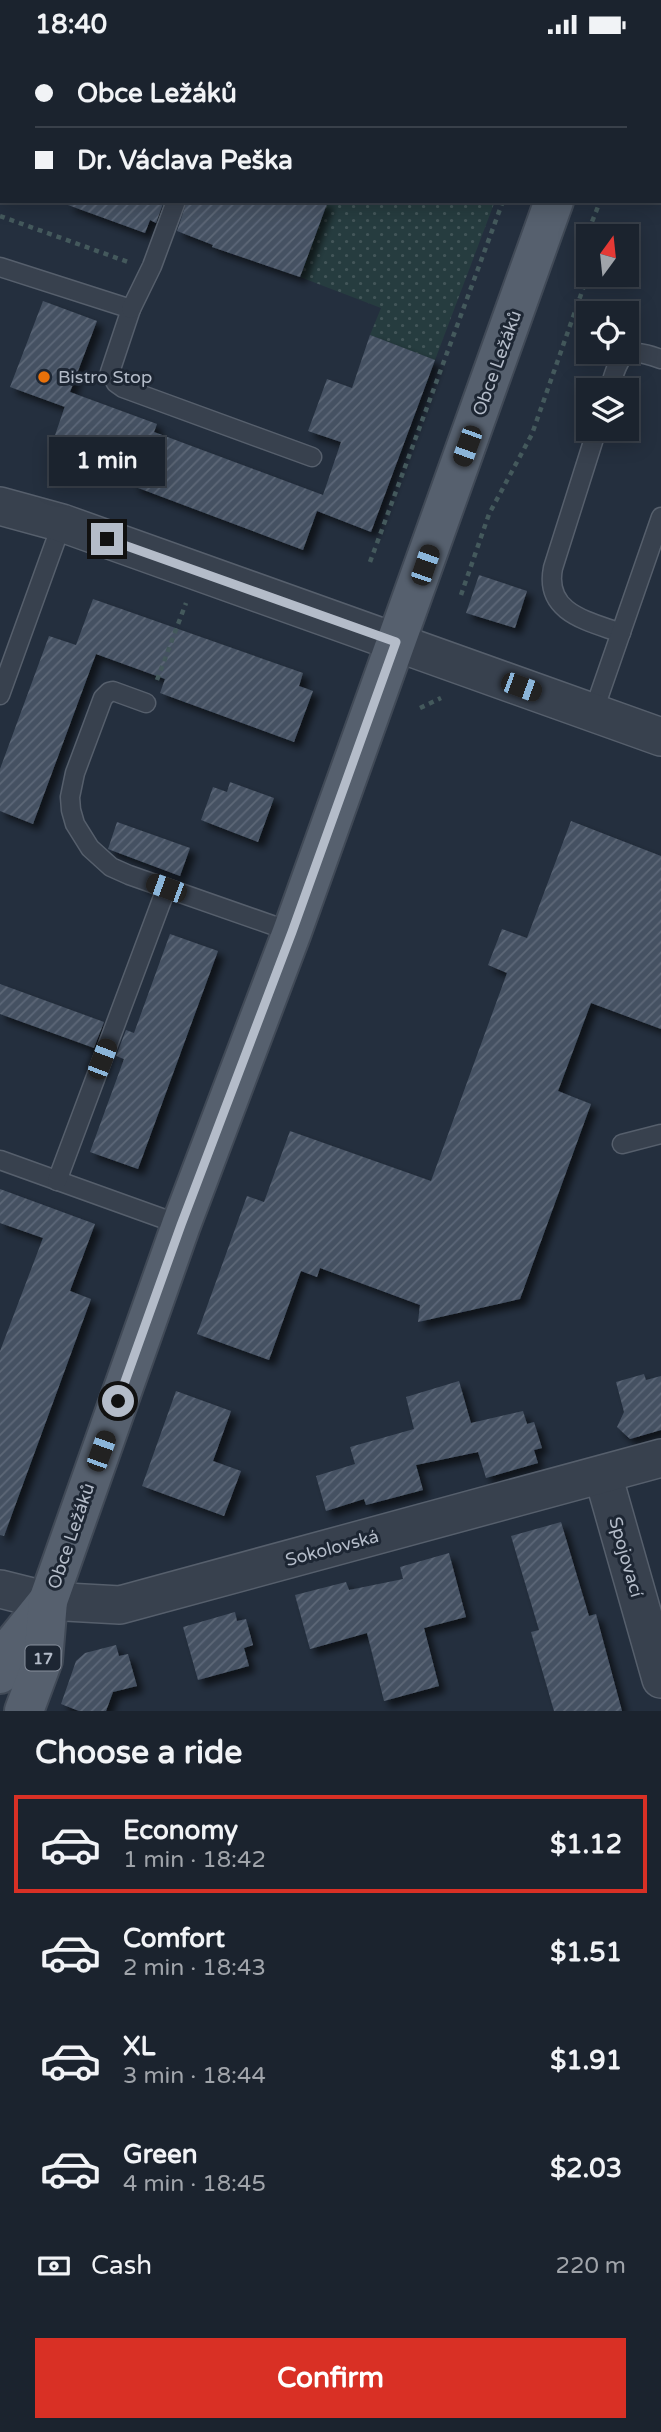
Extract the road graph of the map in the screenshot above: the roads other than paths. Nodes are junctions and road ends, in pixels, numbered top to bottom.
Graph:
1 (175, 203) edge
2 (553, 203) edge
3 (0, 267) edge
4 (131, 309) junction
5 (661, 359) edge
6 (613, 378) edge
7 (593, 441) edge
8 (312, 457) dead end
9 (0, 506) edge
10 (661, 517) edge
11 (62, 523) junction
12 (621, 633) junction
13 (396, 642) junction
14 (0, 695) edge
15 (146, 703) road end
16 (593, 713) junction
17 (661, 737) edge
18 (166, 888) junction
19 (292, 932) junction
20 (661, 1134) edge
21 (622, 1144) dead end
22 (0, 1160) edge
23 (57, 1181) junction
24 (181, 1225) junction
25 (661, 1458) edge
26 (603, 1475) junction
27 (0, 1589) edge
28 (48, 1601) junction
29 (0, 1674) edge
30 (661, 1679) edge
31 (24, 1711) edge

1 - 4 lane
2 - 13 main road, Obce Ležáků / 17
3 - 4 lane
4 - 8 lane
5 - 6 lane
7 - 12 lane
9 - 11 street
10 - 12 lane
11 - 13 street
11 - 14 lane
12 - 16 lane
13 - 16 street
13 - 19 main road, Obce Ležáků / 17
15 - 18 lane
16 - 17 street
18 - 19 lane
18 - 23 lane
19 - 24 main road, Obce Ležáků / 17
20 - 21 lane
22 - 23 lane
23 - 24 lane
24 - 28 main road, Obce Ležáků / 17
25 - 26 street, Sokolovská
26 - 28 street, Sokolovská
26 - 30 street, Spojovací
27 - 28 street, Sokolovská
28 - 29 main road, Obce Ležáků / 17
28 - 31 main road, Obce Ležáků / 17

